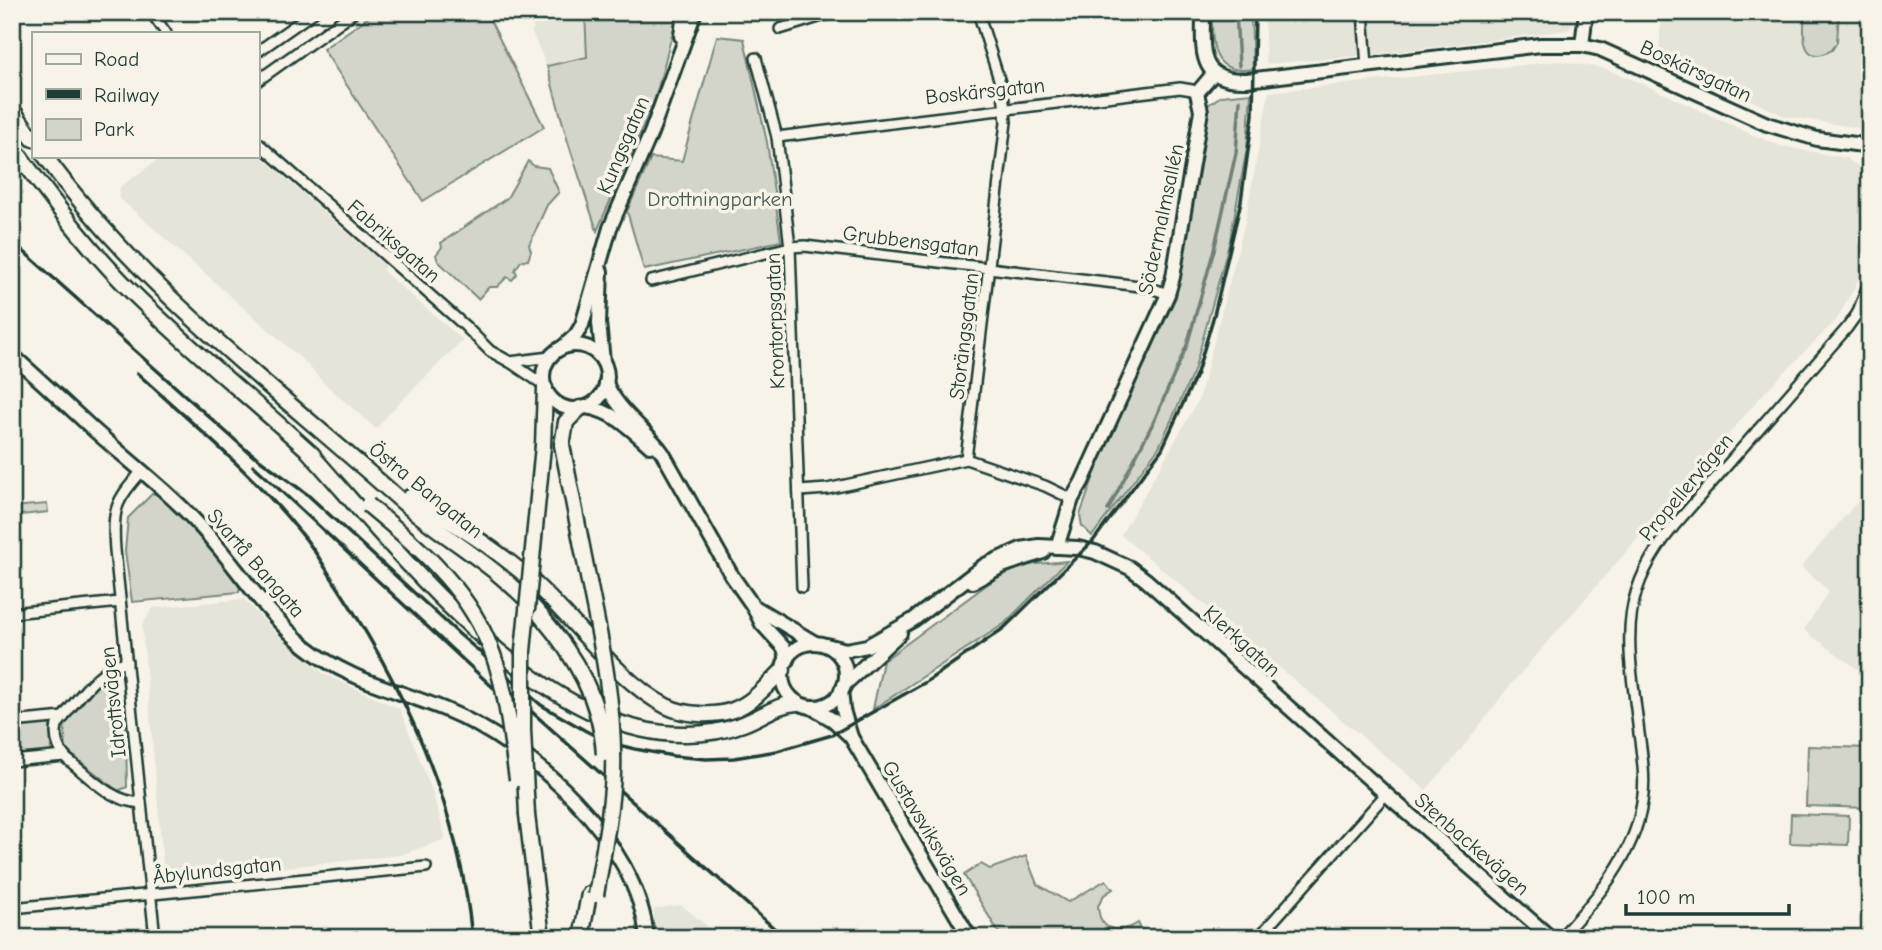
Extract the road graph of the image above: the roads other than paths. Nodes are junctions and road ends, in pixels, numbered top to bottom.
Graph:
1 (151, 12) edge
2 (314, 12) edge
3 (354, 12) edge
4 (684, 12) edge
5 (695, 12) edge
6 (835, 12) edge
7 (978, 12) edge
8 (1203, 12) edge
9 (1363, 12) edge
10 (1586, 12) edge
11 (780, 30) dead end
12 (165, 32) edge
13 (1582, 46) junction
14 (259, 51) edge
15 (678, 54) junction
16 (755, 58) dead end
17 (1367, 66) junction
18 (1213, 73) junction
19 (259, 80) edge
20 (1197, 93) junction
21 (12, 109) edge
22 (1005, 109) junction
23 (777, 137) junction
24 (32, 138) edge
25 (259, 144) edge
26 (12, 145) edge
27 (1870, 146) edge
28 (47, 158) edge
29 (790, 247) junction
30 (603, 250) junction
31 (990, 268) junction
32 (1870, 280) edge
33 (651, 281) dead end
34 (1168, 294) junction
35 (563, 347) junction
36 (12, 355) edge
37 (550, 357) junction
38 (510, 362) junction
39 (603, 363) junction
40 (606, 383) junction
41 (544, 387) junction
42 (583, 407) junction
43 (630, 421) junction
44 (308, 450) junction
45 (966, 459) junction
46 (142, 471) junction
47 (376, 477) junction
48 (799, 491) junction
49 (1072, 499) junction
50 (1057, 547) junction
51 (802, 587) dead end
52 (120, 602) junction
53 (754, 606) junction
54 (12, 613) edge
55 (913, 620) junction
56 (821, 644) junction
57 (127, 662) junction
58 (785, 666) junction
59 (842, 687) junction
60 (804, 705) junction
61 (64, 717) junction
62 (12, 722) edge
63 (851, 737) junction
64 (64, 756) junction
65 (12, 761) edge
66 (1386, 794) junction
67 (141, 803) junction
68 (527, 815) junction
69 (426, 867) dead end
70 (592, 894) junction
71 (150, 895) junction
72 (12, 908) edge
73 (542, 932) edge
74 (155, 938) edge
75 (582, 938) edge
76 (588, 938) edge
77 (647, 938) edge
78 (970, 938) edge
79 (1258, 938) edge
80 (1551, 938) edge
81 (1560, 938) edge

1 - 12 street
2 - 14 street
3 - 19 street
4 - 15 street, Kungsgatan
5 - 15 street, Kungsgatan
6 - 11 street
7 - 22 street, Storängsgatan
8 - 18 street
9 - 17 street
10 - 13 street
13 - 17 street, Boskärsgatan
13 - 27 street, Boskärsgatan
15 - 30 street, Kungsgatan
16 - 23 street, Krontorpsgatan
17 - 18 street, Boskärsgatan
18 - 20 street
20 - 22 street, Boskärsgatan
20 - 34 street, Södermalmsallén
21 - 24 main road
22 - 23 street, Boskärsgatan
22 - 31 street, Storängsgatan
23 - 29 street, Krontorpsgatan
25 - 38 street, Fabriksgatan
26 - 44 main road
28 - 47 main road, Östra Bangatan
29 - 31 street, Grubbensgatan
29 - 33 street, Grubbensgatan
29 - 48 street, Krontorpsgatan
30 - 35 street, Kungsgatan
30 - 39 street, Kungsgatan
31 - 34 street, Grubbensgatan
31 - 45 street, Storängsgatan
32 - 81 street, Propellervägen
34 - 49 street, Södermalmsallén
35 - 37 street
35 - 39 street
36 - 46 street, Svartå Bangata
37 - 38 street
37 - 41 street
38 - 41 street, Fabriksgatan
39 - 40 street
40 - 42 street
40 - 43 street
41 - 42 street
41 - 68 main road, bridge
42 - 43 street
42 - 70 main road, bridge
43 - 53 street
44 - 60 main road
44 - 68 main road, bridge
45 - 48 street
45 - 49 street
46 - 52 street, Idrottsvägen
46 - 77 street, Svartå Bangata
47 - 58 main road
47 - 70 main road, Östra Bangatan, bridge
48 - 51 street, Krontorpsgatan
49 - 50 street, Södermalmsallén
50 - 55 street
50 - 66 street, Klerkgatan
52 - 54 street
52 - 57 street, Idrottsvägen
53 - 56 street
53 - 58 street
55 - 56 street
55 - 59 street
56 - 58 street
56 - 59 street
57 - 61 street
57 - 67 street, Idrottsvägen
58 - 60 street
59 - 60 street
59 - 63 street, Gustavsviksvägen
60 - 63 street, Gustavsviksvägen
61 - 62 street
61 - 64 street
63 - 78 street, Gustavsviksvägen
64 - 65 street
64 - 67 street
66 - 79 street, Stenbackevägen
66 - 80 street, Stenbackevägen
67 - 71 street, Idrottsvägen
68 - 73 main road
69 - 71 street, Åbylundsgatan
70 - 75 main road, Östra Bangatan
70 - 76 main road
71 - 72 street, Åbylundsgatan
71 - 74 street, Idrottsvägen

